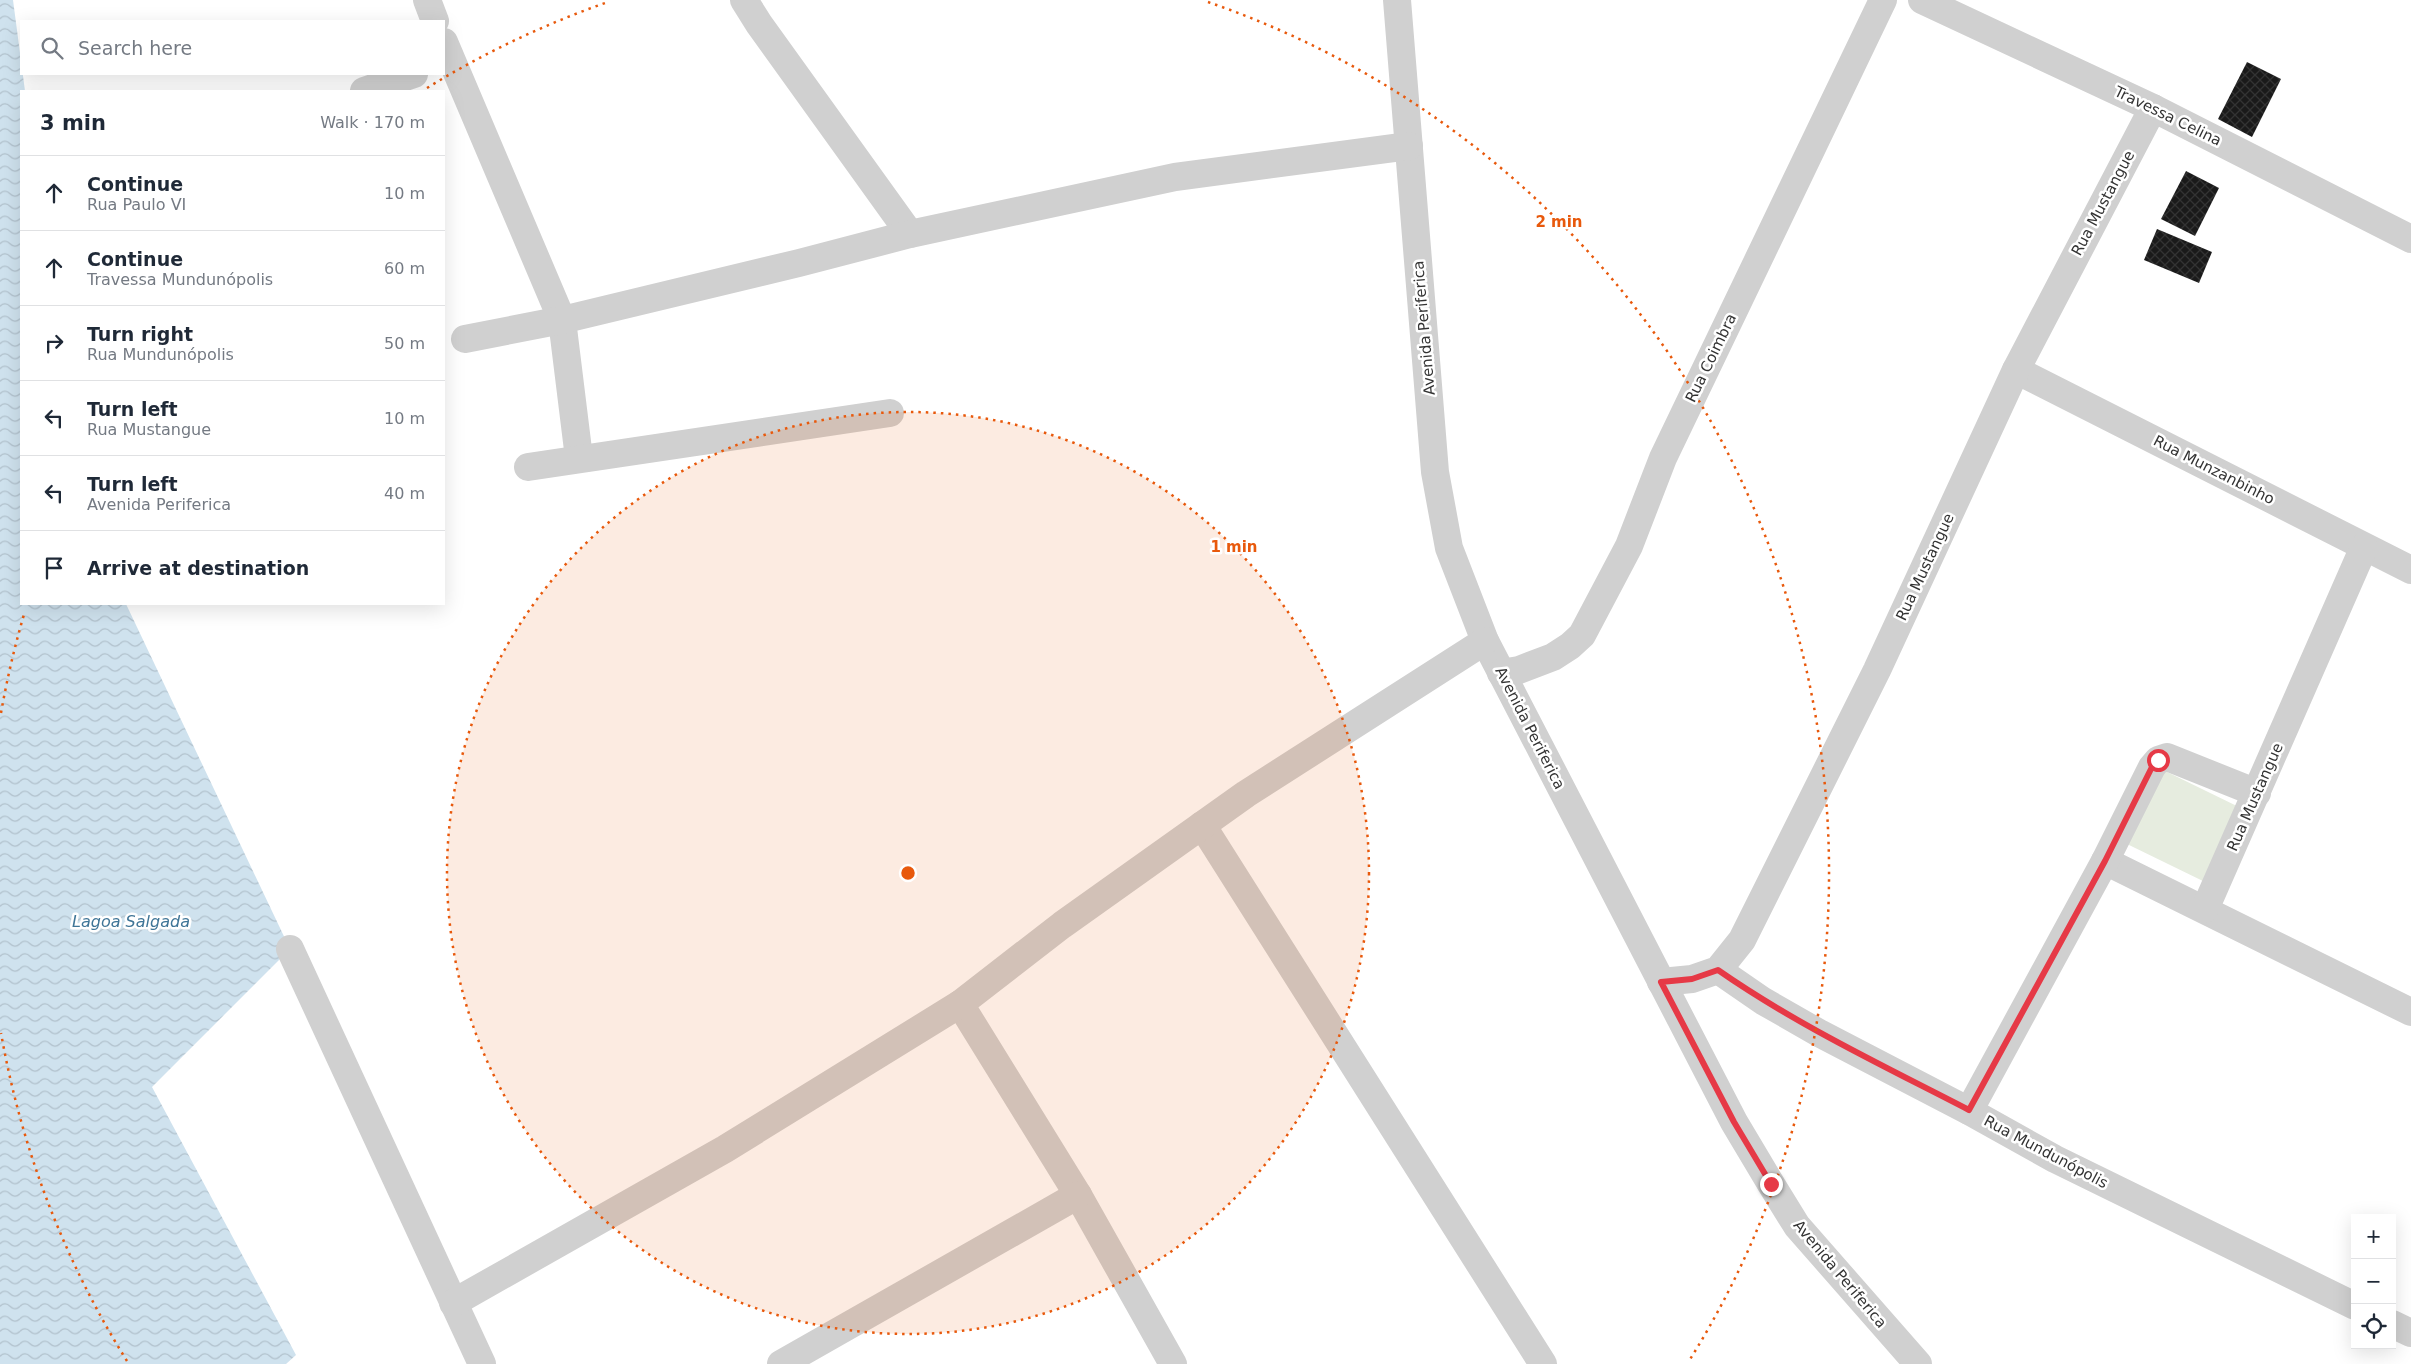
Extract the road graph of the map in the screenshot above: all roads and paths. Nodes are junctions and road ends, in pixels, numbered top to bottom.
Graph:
1 (427, 0) edge
2 (744, 0) edge
3 (1397, 0) edge
4 (1883, 0) edge
5 (1922, 0) edge
6 (435, 20) edge
7 (446, 55) edge
8 (411, 75) edge
9 (367, 90) edge
10 (2153, 108) junction
11 (1409, 146) junction
12 (910, 234) junction
13 (2411, 237) edge
14 (562, 320) junction
15 (465, 339) dead end
16 (2016, 370) junction
17 (890, 413) dead end
18 (579, 458) junction
19 (528, 467) dead end
20 (2364, 547) junction
21 (2411, 570) edge
22 (1485, 641) junction
23 (1501, 673) junction
24 (2257, 793) junction
25 (1202, 825) junction
26 (2105, 861) junction
27 (2205, 909) junction
28 (290, 949) dead end
29 (1718, 970) junction
30 (1661, 982) junction
31 (960, 1004) junction
32 (2411, 1012) edge
33 (1969, 1110) junction
34 (1078, 1196) junction
35 (453, 1303) junction
36 (2351, 1304) edge
37 (2396, 1326) edge
38 (2411, 1333) edge
39 (482, 1364) edge
40 (782, 1364) edge
41 (1173, 1364) edge
42 (1543, 1364) edge
43 (1918, 1364) edge

1 - 6 street
2 - 12 street
3 - 11 street, Avenida Periferica
4 - 23 street, Rua Coimbra
5 - 10 street, Travessa Celina
7 - 14 street
8 - 9 street
10 - 13 street, Travessa Celina
10 - 16 street, Rua Mustangue
11 - 12 street
11 - 22 street, Avenida Periferica
12 - 14 street
14 - 15 street
14 - 18 street
16 - 20 street, Rua Munzanbinho
16 - 29 street, Rua Mustangue
17 - 18 street
18 - 19 street
20 - 21 street, Rua Munzanbinho
20 - 24 street, Rua Mustangue
22 - 23 street, Avenida Periferica
22 - 25 street
23 - 30 street, Avenida Periferica
24 - 26 street
24 - 27 street, Rua Mustangue
25 - 31 street
25 - 42 street
26 - 27 street
26 - 33 street
27 - 32 street
28 - 35 street
29 - 30 street
29 - 33 street, Rua Mundunópolis
30 - 43 street, Avenida Periferica
31 - 34 street
31 - 35 street
33 - 36 street, Rua Mundunópolis
34 - 40 street
34 - 41 street
35 - 39 street
37 - 38 street

